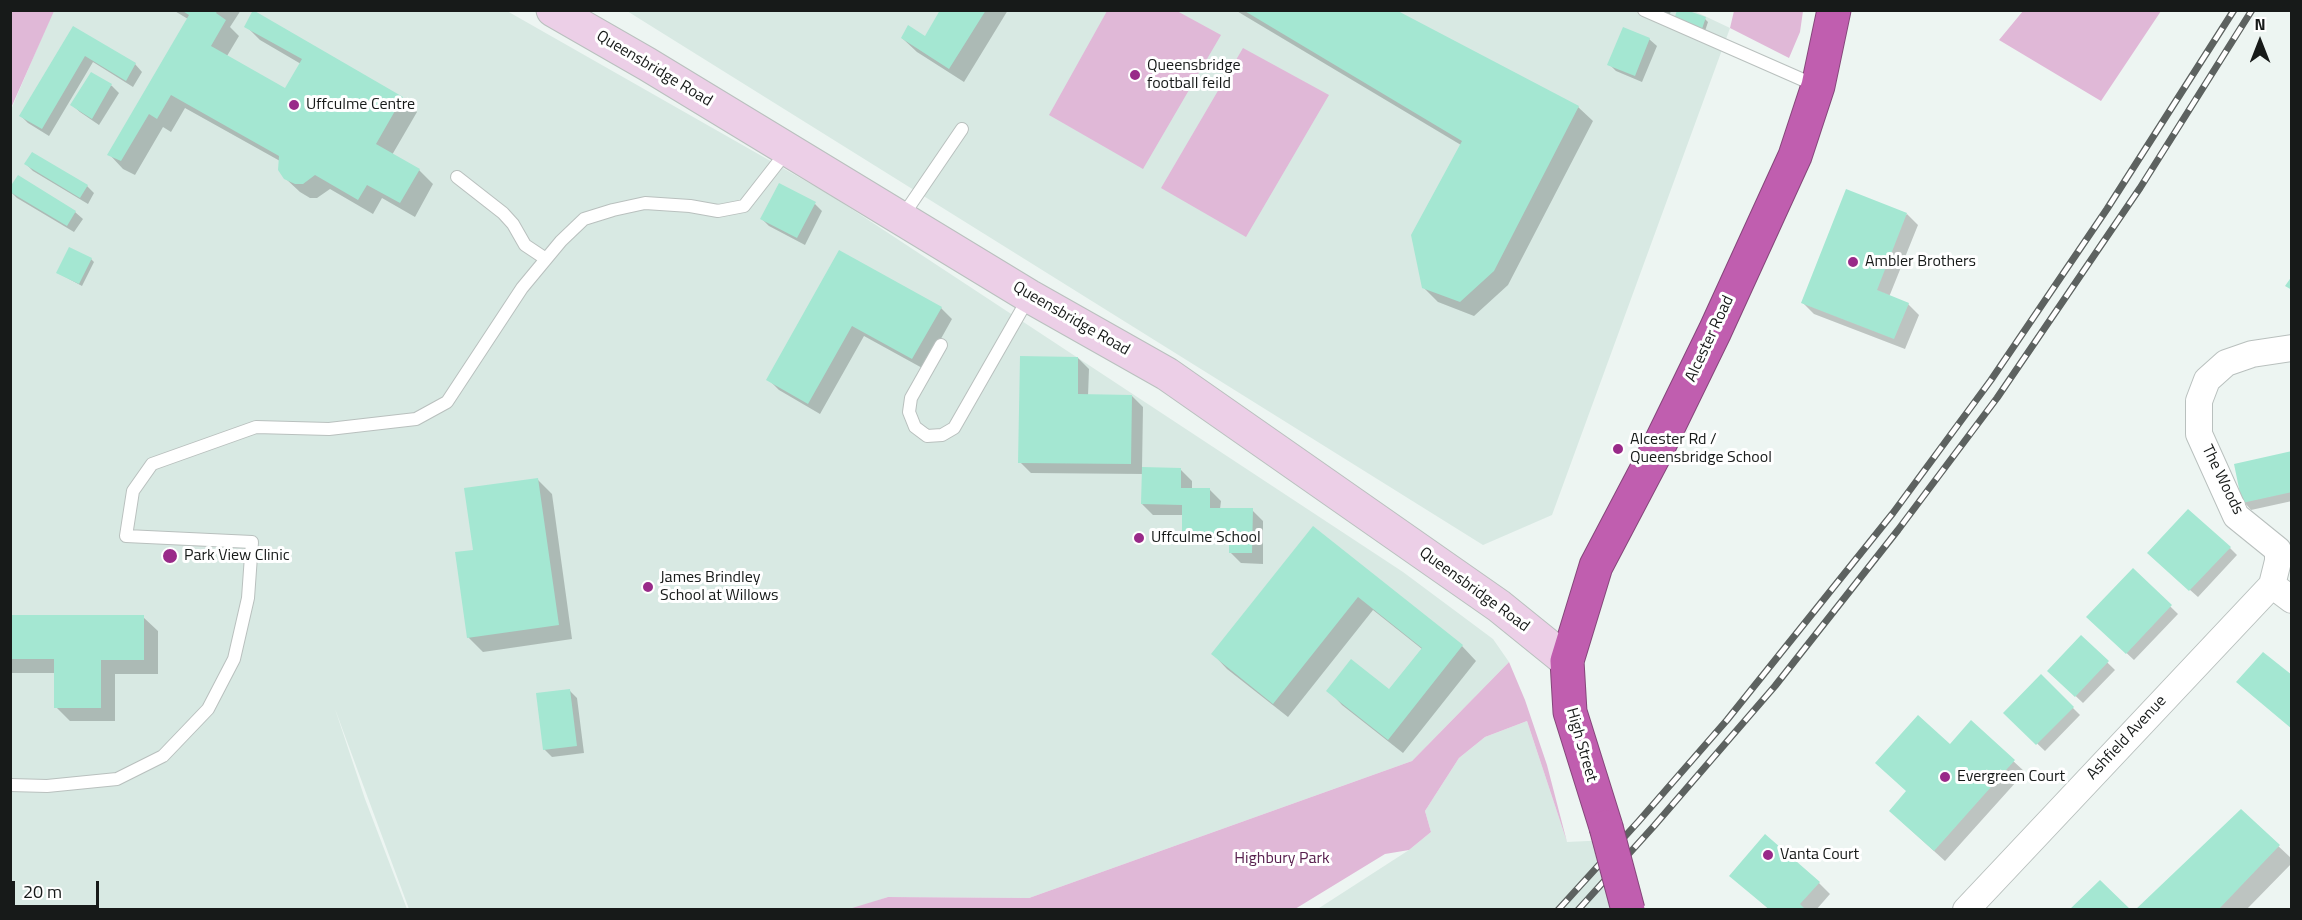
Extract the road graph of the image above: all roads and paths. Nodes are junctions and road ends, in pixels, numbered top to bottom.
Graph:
1 (553, 10) edge
2 (1644, 10) edge
3 (1834, 10) edge
4 (1818, 86) junction
5 (962, 129) dead end
6 (788, 150) junction
7 (457, 177) dead end
8 (901, 218) junction
9 (546, 259) junction
10 (1029, 296) junction
11 (941, 345) dead end
12 (2292, 348) edge
13 (2282, 592) edge
14 (1568, 661) junction
15 (10, 785) edge
16 (1628, 909) edge
17 (1966, 909) edge

1 - 6 street, Queensbridge Road
2 - 4 lane
3 - 4 highway, Alcester Road
4 - 14 highway, Alcester Road
5 - 8 lane
6 - 8 street, Queensbridge Road
6 - 9 lane
7 - 9 lane
8 - 10 street, Queensbridge Road
9 - 15 lane
10 - 11 lane
10 - 14 street, Queensbridge Road
12 - 13 street, The Woods
13 - 17 street, Ashfield Avenue
14 - 16 highway, High Street, bridge

